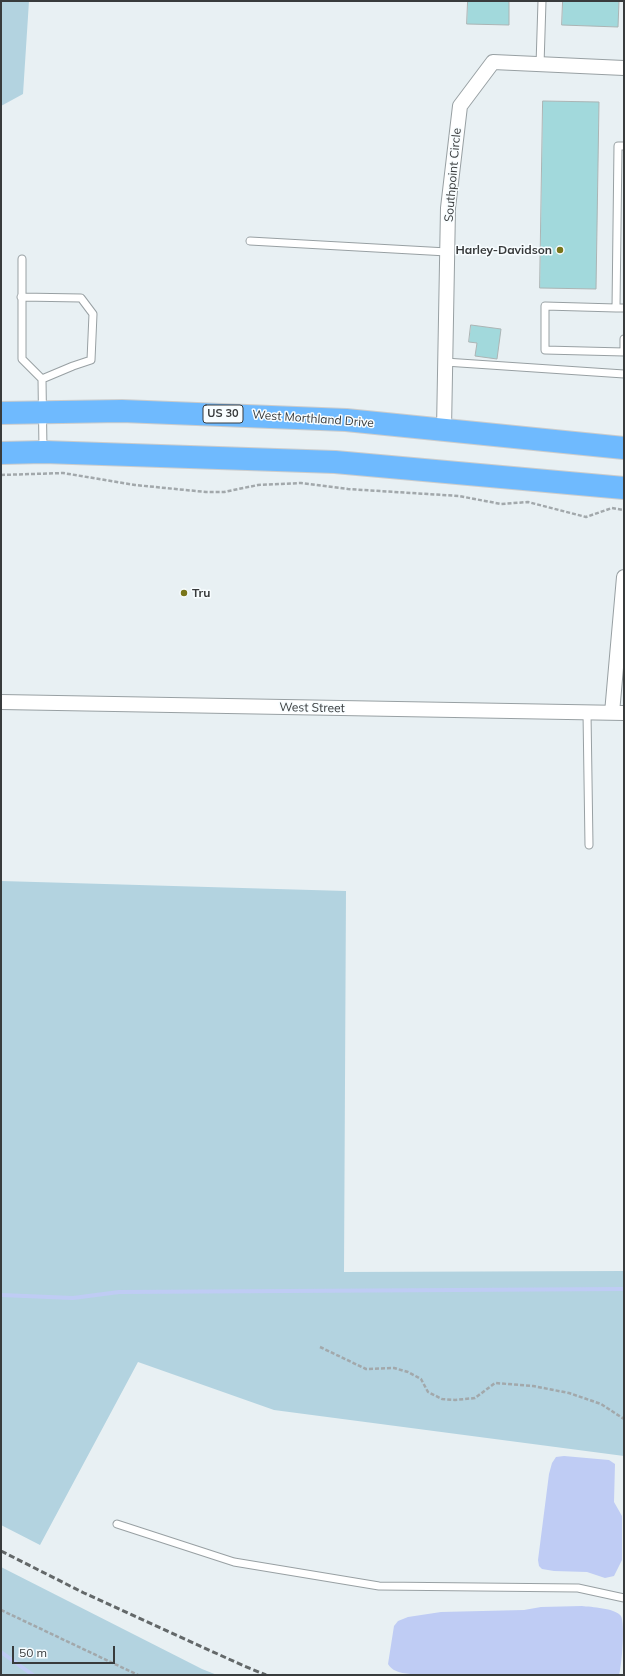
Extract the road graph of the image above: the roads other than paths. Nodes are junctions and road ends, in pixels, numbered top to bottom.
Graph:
1 (542, 1) edge
2 (540, 65) junction
3 (624, 68) edge
4 (624, 146) edge
5 (621, 220) edge
6 (250, 241) dead end
7 (448, 252) junction
8 (22, 259) dead end
9 (21, 297) junction
10 (616, 308) junction
11 (624, 308) edge
12 (624, 339) edge
13 (445, 362) junction
14 (624, 374) edge
15 (42, 379) junction
16 (42, 412) junction
17 (1, 413) edge
18 (444, 429) junction
19 (624, 448) edge
20 (44, 452) junction
21 (1, 453) edge
22 (624, 488) edge
23 (624, 577) edge
24 (622, 617) edge
25 (1, 702) edge
26 (587, 713) junction
27 (618, 713) edge
28 (589, 845) dead end
29 (117, 1524) dead end
30 (624, 1598) edge

1 - 2 lane
2 - 3 street, Southpoint Circle
2 - 7 street, Southpoint Circle
4 - 5 lane
5 - 10 lane
6 - 7 lane
7 - 13 street, Southpoint Circle
8 - 9 lane
9 - 15 lane
9 - 15 lane
10 - 11 lane
10 - 12 lane
13 - 14 lane
13 - 18 street, Southpoint Circle
15 - 16 lane
16 - 17 highway, West Morthland Drive / US 30
16 - 18 highway, West Morthland Drive / US 30
16 - 20 lane
18 - 19 highway, West Morthland Drive / US 30
20 - 21 highway
20 - 22 highway
23 - 24 street
24 - 27 street
25 - 26 street, West Street
26 - 27 street, West Street
26 - 28 lane
29 - 30 lane

